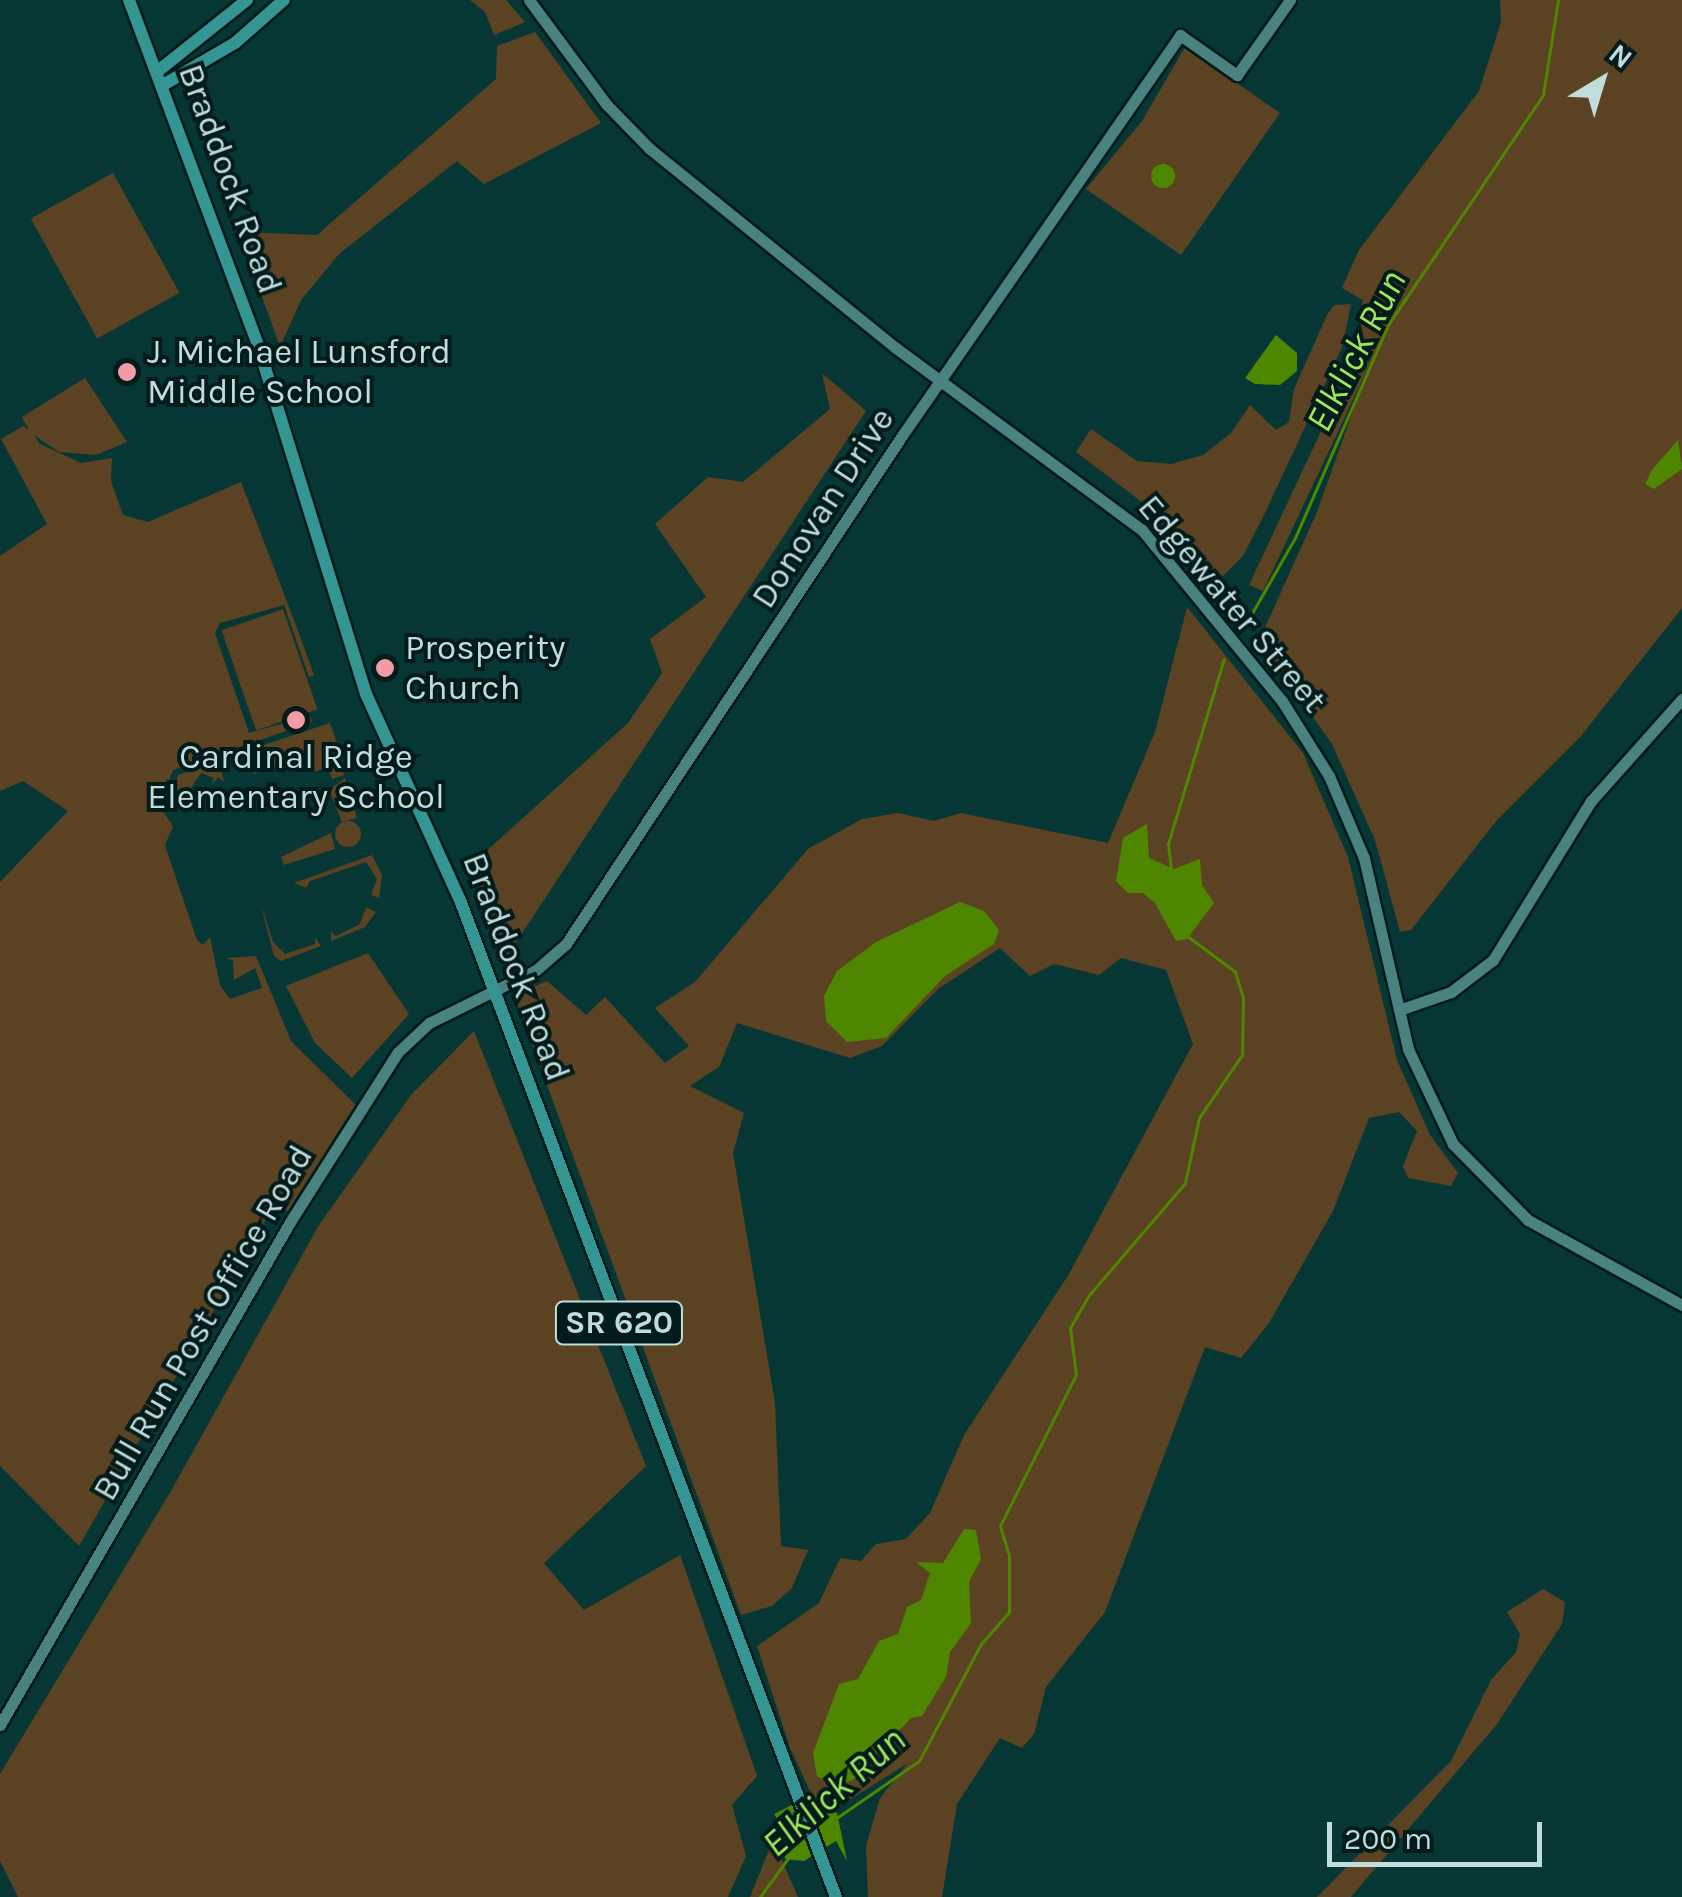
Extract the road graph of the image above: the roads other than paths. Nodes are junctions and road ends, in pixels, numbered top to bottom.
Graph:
1 (129, 0) edge
2 (247, 0) edge
3 (284, 0) edge
4 (529, 0) edge
5 (1290, 0) edge
6 (158, 71) junction
7 (163, 85) junction
8 (940, 381) junction
9 (1682, 699) edge
10 (494, 988) junction
11 (1399, 1010) junction
12 (1682, 1305) edge
13 (0, 1725) edge
14 (836, 1897) edge

1 - 6 main road, Braddock Road / SR 620
2 - 6 main road
3 - 7 main road
4 - 8 street, Edgewater Street
5 - 8 street, Donovan Drive
6 - 7 main road, Braddock Road / SR 620
7 - 10 main road, Braddock Road / SR 620
8 - 10 street, Donovan Drive
8 - 11 street, Edgewater Street
9 - 11 street
10 - 13 street, Bull Run Post Office Road
10 - 14 main road, Braddock Road / SR 620
11 - 12 street, Edgewater Street

